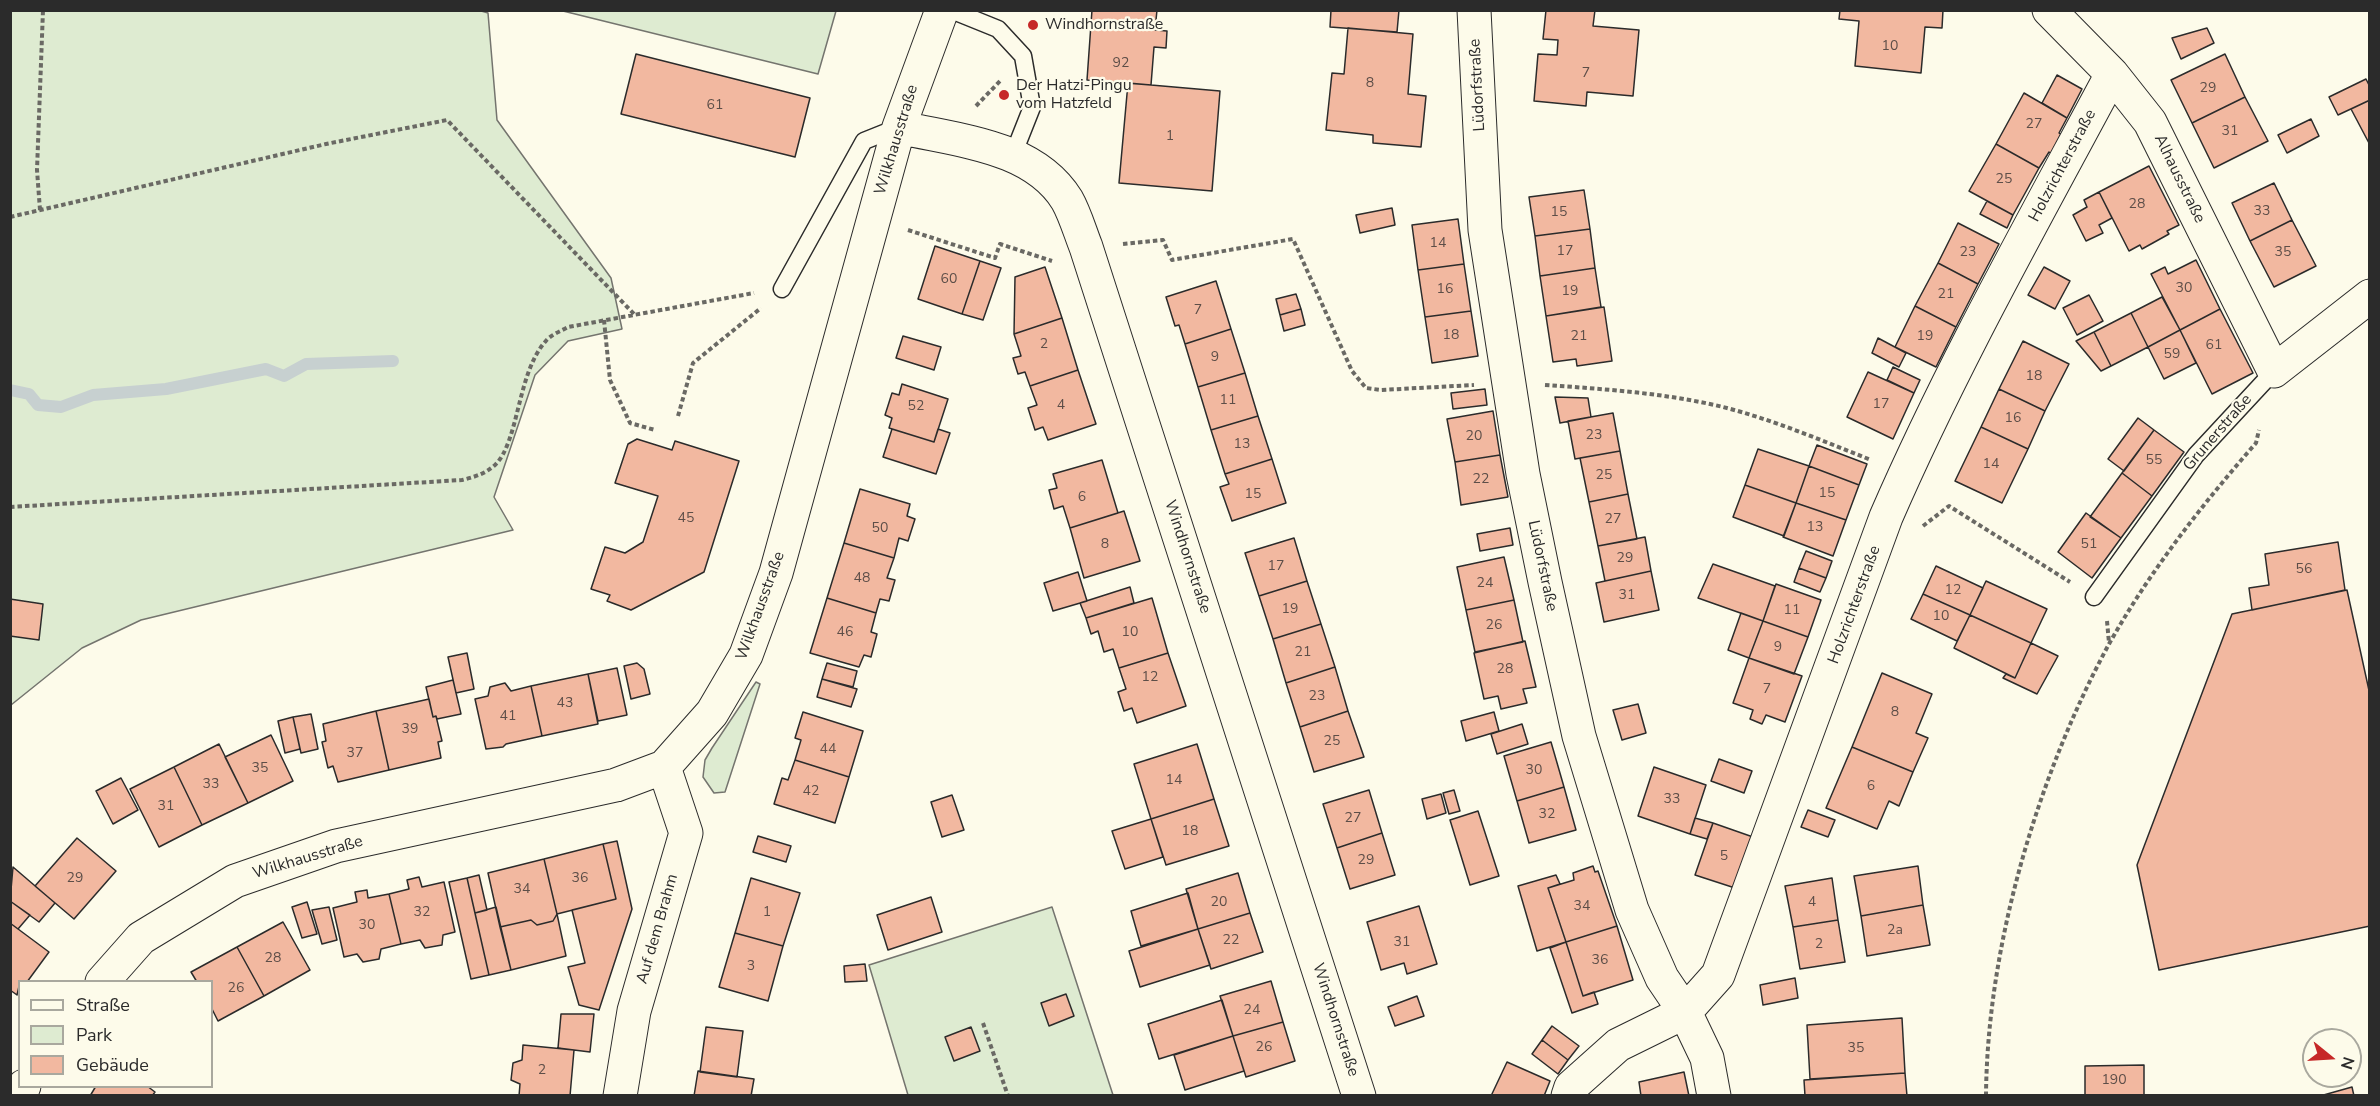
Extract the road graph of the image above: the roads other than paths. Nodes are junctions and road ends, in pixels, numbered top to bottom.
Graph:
1 (942, 10) edge
2 (951, 10) edge
3 (1474, 10) edge
4 (2049, 10) edge
5 (2112, 74) junction
6 (899, 127) junction
7 (1013, 154) junction
8 (782, 289) road end
9 (2370, 296) edge
10 (2274, 370) junction
11 (2094, 597) road end
12 (663, 766) junction
13 (103, 980) edge
14 (1685, 1012) junction
15 (620, 1095) edge
16 (1359, 1095) edge
17 (1568, 1095) edge
18 (1714, 1095) edge

1 - 6 street, Wilkhausstraße
2 - 7 lane
3 - 14 street, Lüdorfstraße
4 - 5 street, Alhausstraße
5 - 10 street, Alhausstraße
5 - 14 street, Holzrichterstraße
6 - 7 street, Windhornstraße
6 - 8 lane
6 - 12 street, Wilkhausstraße
7 - 16 street, Windhornstraße
9 - 10 street, Grunerstraße
10 - 11 lane, Grunerstraße
12 - 13 street, Wilkhausstraße
12 - 15 street, Auf dem Brahm
14 - 17 street, Holzrichterstraße
14 - 18 street, Lüdorfstraße

